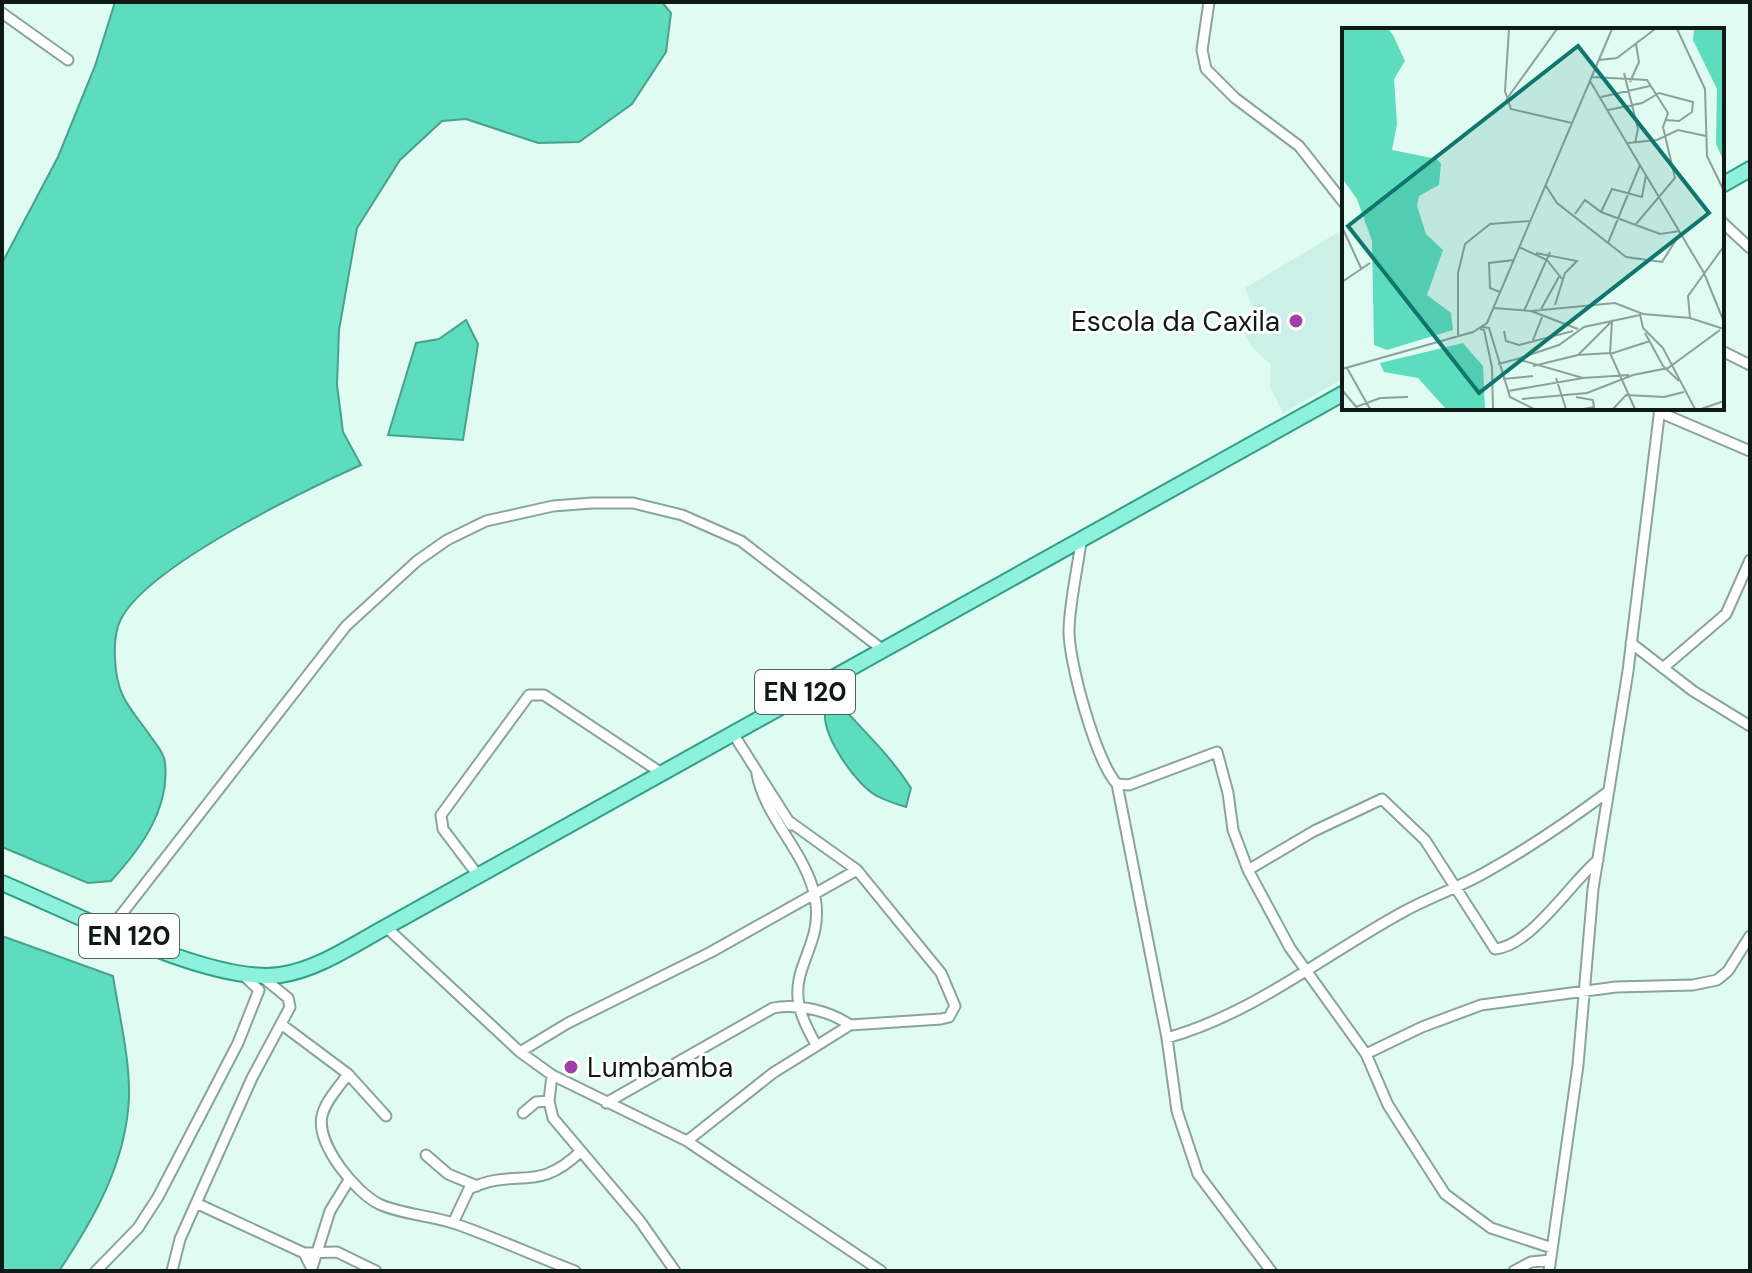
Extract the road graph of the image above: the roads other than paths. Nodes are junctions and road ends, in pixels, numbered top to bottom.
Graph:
1 (1209, 2) edge
2 (2, 13) edge
3 (68, 60) dead end
4 (1750, 169) edge
5 (1724, 184) edge
6 (1342, 200) edge
7 (1724, 224) edge
8 (1750, 248) edge
9 (1724, 352) edge
10 (1750, 365) edge
11 (1342, 394) edge
12 (1660, 410) edge
13 (1750, 451) edge
14 (1081, 542) junction
15 (1750, 560) edge
16 (1631, 643) junction
17 (883, 650) junction
18 (1663, 668) junction
19 (1750, 726) edge
20 (732, 732) junction
21 (660, 772) junction
22 (757, 774) junction
23 (1117, 784) junction
24 (1609, 791) junction
25 (790, 822) junction
26 (794, 844) junction
27 (1598, 860) junction
28 (857, 870) junction
29 (1248, 870) junction
30 (477, 874) junction
31 (2, 883) edge
32 (1456, 886) junction
33 (815, 895) junction
34 (386, 927) junction
35 (110, 929) junction
36 (1750, 936) edge
37 (1307, 971) junction
38 (241, 974) junction
39 (261, 976) junction
40 (1585, 991) junction
41 (799, 1006) junction
42 (281, 1024) junction
43 (850, 1025) junction
44 (1167, 1038) junction
45 (816, 1045) junction
46 (520, 1052) junction
47 (1366, 1054) junction
48 (348, 1074) junction
49 (552, 1075) junction
50 (549, 1101) junction
51 (606, 1103) junction
52 (523, 1113) dead end
53 (386, 1116) dead end
54 (687, 1141) junction
55 (581, 1151) junction
56 (426, 1155) dead end
57 (349, 1180) junction
58 (477, 1186) junction
59 (198, 1204) junction
60 (453, 1223) junction
61 (1552, 1248) junction
62 (319, 1251) junction
63 (304, 1253) junction
64 (1550, 1266) edge
65 (312, 1270) edge
66 (96, 1271) edge
67 (172, 1271) edge
68 (376, 1271) edge
69 (575, 1271) edge
70 (675, 1271) edge
71 (881, 1271) edge
72 (1271, 1271) edge
73 (1514, 1271) edge

1 - 6 street
2 - 3 street
4 - 5 main road
7 - 8 street
9 - 10 street
11 - 14 main road, EN 120
12 - 13 street
12 - 16 street
14 - 17 main road, EN 120
14 - 23 street
15 - 18 street
16 - 18 street
16 - 24 street
17 - 20 main road, EN 120
17 - 35 street
18 - 19 street
20 - 21 main road, EN 120
20 - 22 street
21 - 30 main road, EN 120
21 - 30 street
22 - 25 street
22 - 26 street
23 - 29 street
23 - 44 street
24 - 27 street
24 - 32 street
25 - 26 street
25 - 28 street
26 - 33 street
27 - 32 street
27 - 40 street
28 - 33 street
28 - 43 street
29 - 32 street
29 - 37 street
30 - 34 main road, EN 120
31 - 35 main road, EN 120
32 - 37 street
33 - 41 street
33 - 46 street
34 - 39 main road, EN 120
34 - 46 street
35 - 38 main road, EN 120
36 - 40 street
37 - 44 street
37 - 47 street
38 - 39 main road, EN 120
38 - 66 street
39 - 42 street
40 - 47 street
40 - 61 street
41 - 43 street
41 - 45 street
41 - 51 street
42 - 48 street
42 - 59 street
43 - 45 street
44 - 72 street
45 - 54 street
46 - 49 street
47 - 61 street
48 - 53 street
48 - 57 street
49 - 50 street
49 - 51 street
50 - 52 street
50 - 55 street
51 - 54 street
54 - 71 street
55 - 58 street
55 - 70 street
56 - 58 street
57 - 60 street
57 - 62 street
58 - 60 street
59 - 63 street
59 - 67 street
60 - 69 street
61 - 64 street
62 - 63 street
62 - 65 street
62 - 68 street
63 - 65 street
64 - 73 street

